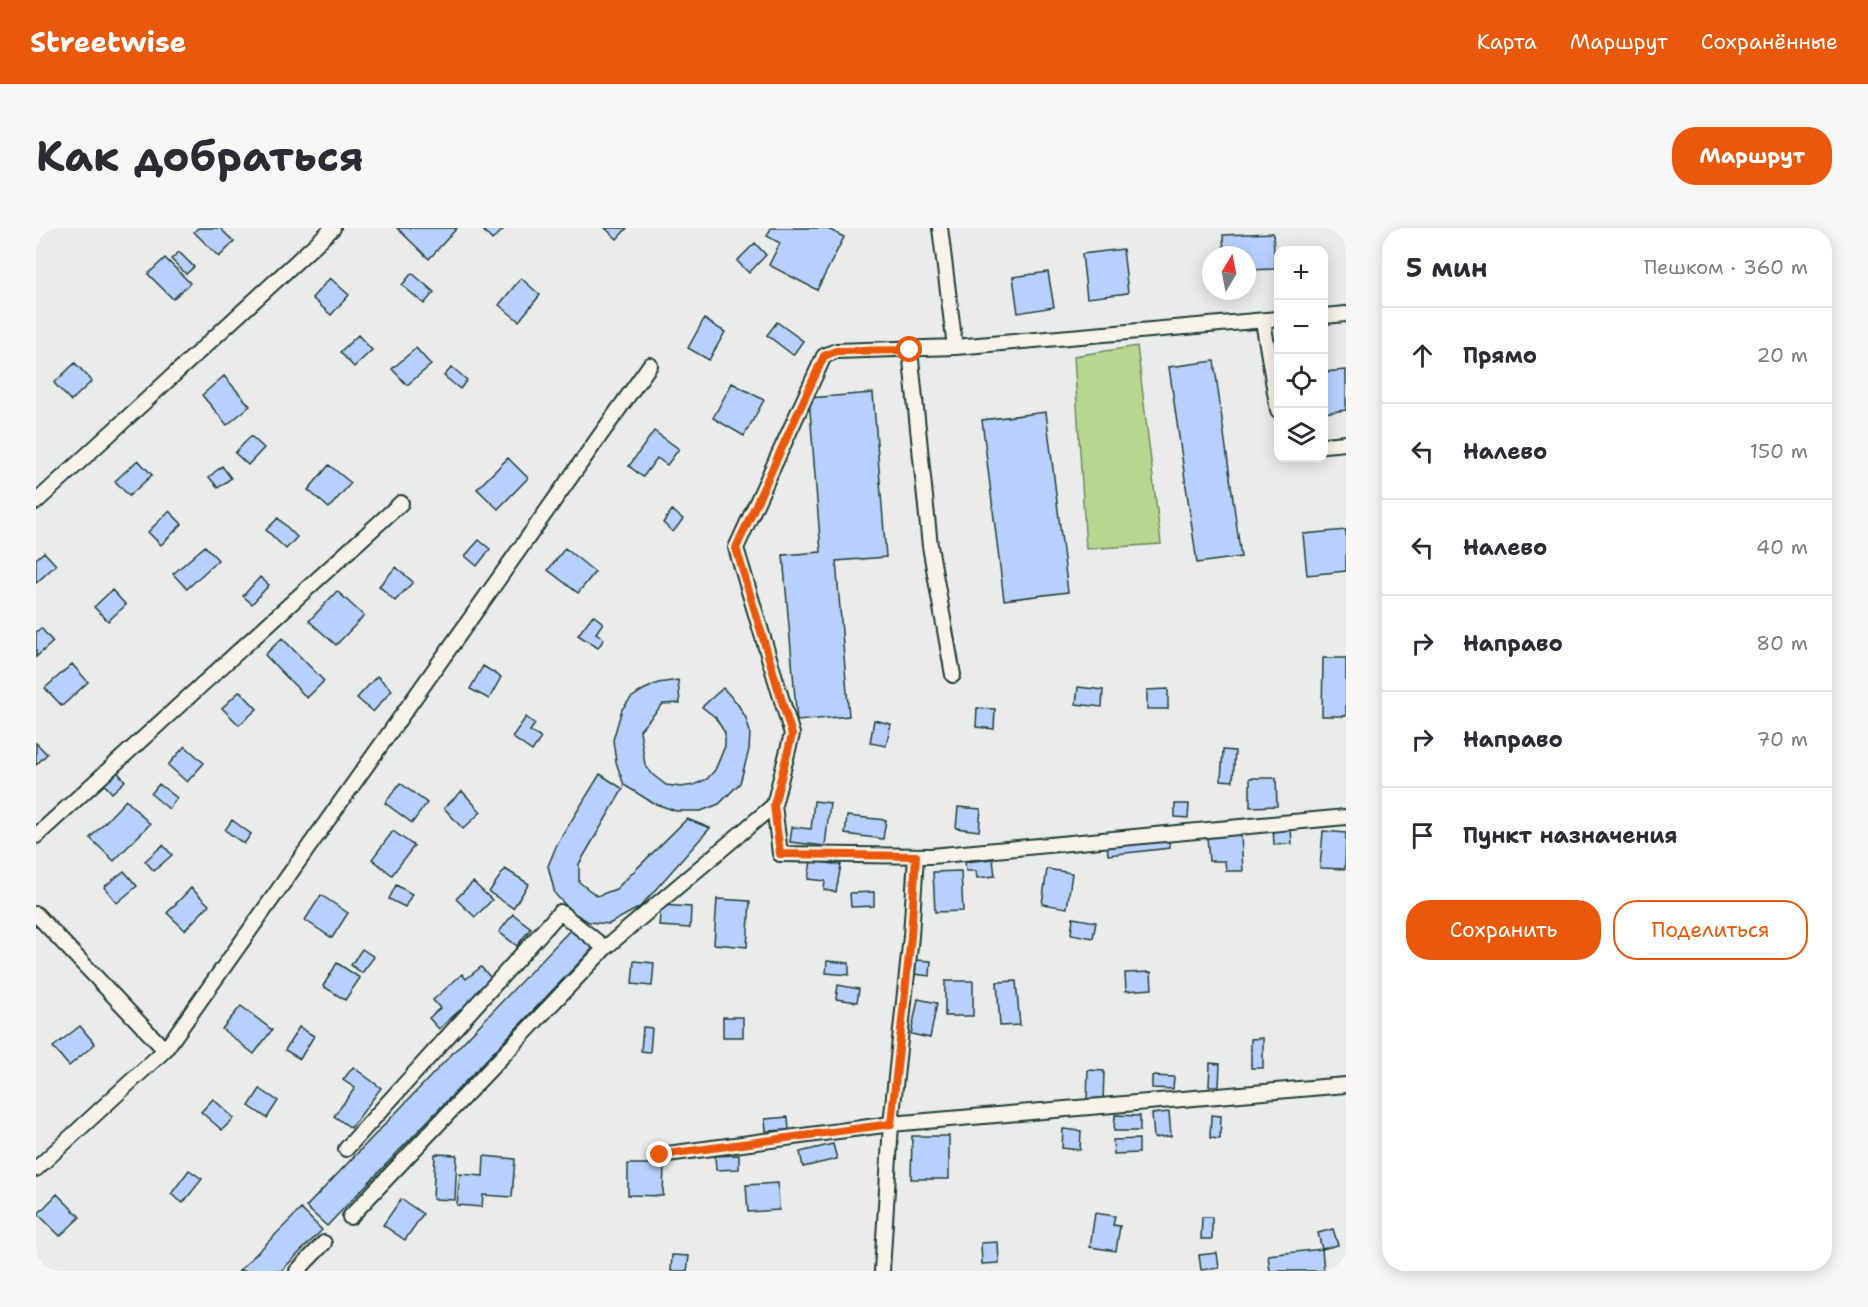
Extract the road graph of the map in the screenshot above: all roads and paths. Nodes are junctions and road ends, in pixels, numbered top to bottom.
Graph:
1 (333, 228) edge
2 (940, 228) edge
3 (1346, 314) edge
4 (1328, 316) edge
5 (1274, 320) edge
6 (1263, 321) junction
7 (955, 347) junction
8 (910, 350) junction
9 (650, 364) dead end
10 (1278, 408) edge
11 (1346, 443) edge
12 (1328, 445) edge
13 (36, 502) edge
14 (401, 503) dead end
15 (953, 675) dead end
16 (774, 805) junction
17 (1346, 817) edge
18 (36, 836) edge
19 (916, 856) junction
20 (36, 914) edge
21 (605, 948) junction
22 (165, 1050) junction
23 (1346, 1085) edge
24 (891, 1124) junction
25 (346, 1149) dead end
26 (660, 1155) dead end
27 (36, 1169) edge
28 (350, 1217) dead end
29 (324, 1242) dead end
30 (297, 1271) edge
31 (882, 1271) edge

1 - 13 lane
2 - 7 lane
3 - 4 lane
5 - 6 lane
6 - 7 lane
6 - 10 lane
7 - 8 lane
8 - 15 lane
8 - 16 lane
9 - 22 lane
11 - 12 lane
14 - 18 lane
16 - 19 lane
16 - 21 lane
17 - 19 lane
19 - 24 lane
20 - 22 lane
21 - 25 lane
21 - 28 lane
22 - 27 lane
23 - 24 lane
24 - 26 lane
24 - 31 lane
29 - 30 lane

